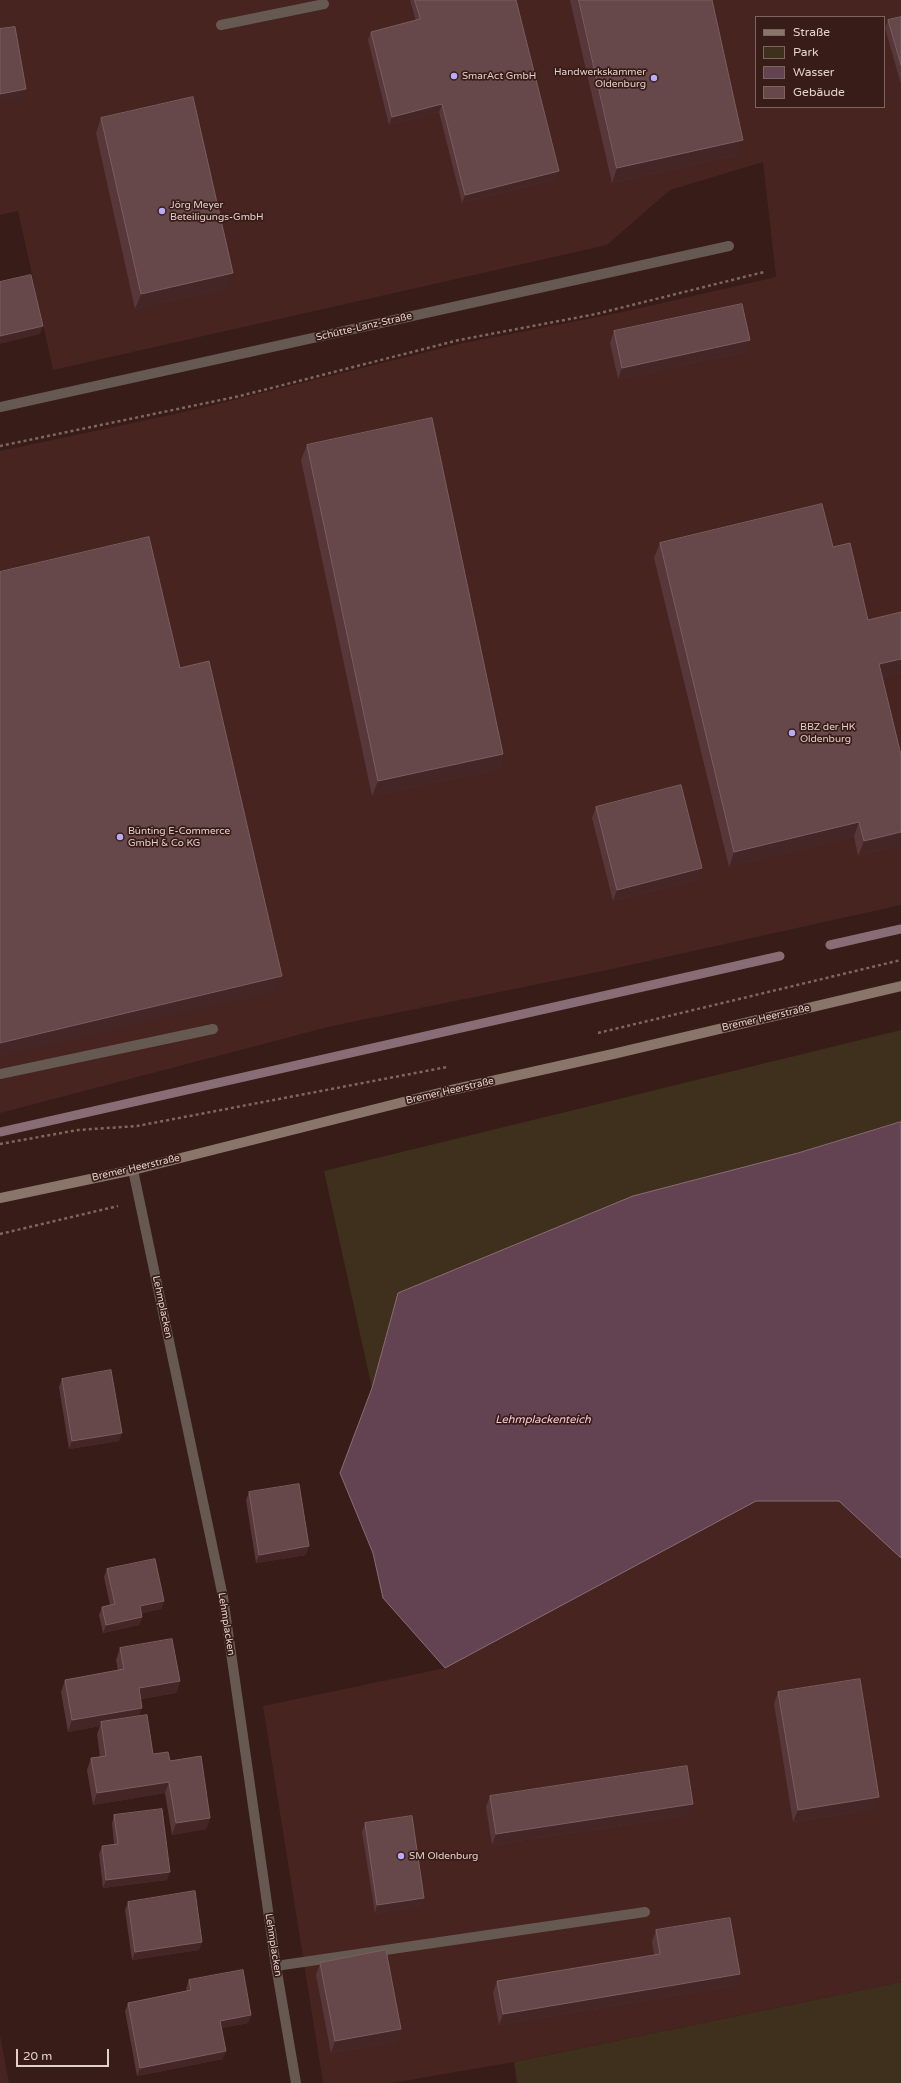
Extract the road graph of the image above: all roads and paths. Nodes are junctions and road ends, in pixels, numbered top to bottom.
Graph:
1 (324, 4) dead end
2 (221, 25) dead end
3 (729, 246) dead end
4 (764, 272) dead end
5 (0, 407) edge
6 (0, 446) edge
7 (901, 960) edge
8 (901, 986) edge
9 (213, 1029) dead end
10 (596, 1034) dead end
11 (449, 1067) dead end
12 (0, 1074) edge
13 (0, 1144) edge
14 (133, 1170) junction
15 (0, 1198) edge
16 (139, 1201) junction
17 (0, 1234) edge
18 (645, 1912) dead end
19 (276, 1966) junction
20 (296, 2083) edge

1 - 2 street
3 - 5 street, Schütte-Lanz-Straße
4 - 6 path
7 - 10 path
8 - 14 main road, Bremer Heerstraße
9 - 12 street
11 - 13 path
14 - 15 main road, Bremer Heerstraße
14 - 16 street, Lehmplacken
16 - 17 path
16 - 19 street, Lehmplacken
18 - 19 street
19 - 20 street, Lehmplacken

